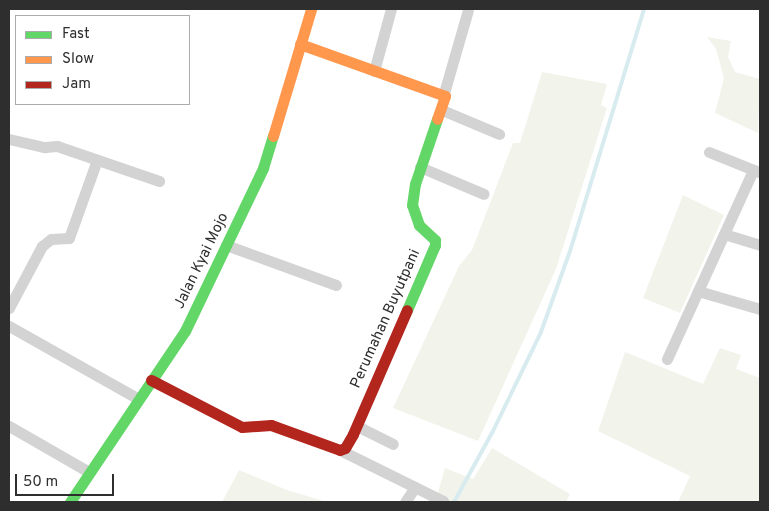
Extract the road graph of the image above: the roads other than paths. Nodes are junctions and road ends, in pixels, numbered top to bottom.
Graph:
1 (311, 9) edge
2 (391, 9) edge
3 (468, 10) dead end
4 (300, 44) junction
5 (374, 71) junction
6 (444, 93) junction
7 (442, 110) junction
8 (499, 134) dead end
9 (9, 139) edge
10 (709, 152) dead end
11 (98, 160) junction
12 (420, 168) junction
13 (757, 172) edge
14 (159, 181) dead end
15 (484, 194) dead end
16 (724, 234) junction
17 (226, 245) junction
18 (760, 245) edge
19 (336, 285) dead end
20 (698, 291) junction
21 (9, 308) edge
22 (760, 309) edge
23 (9, 326) edge
24 (667, 359) dead end
25 (150, 380) junction
26 (137, 398) junction
27 (9, 426) edge
28 (357, 426) junction
29 (393, 444) dead end
30 (340, 450) junction
31 (89, 472) junction
32 (414, 487) junction
33 (443, 501) dead end
34 (70, 502) edge
35 (405, 502) edge

1 - 4 street, Jalan Kyai Mojo
2 - 5 street
3 - 6 street
4 - 5 street
4 - 17 street, Jalan Kyai Mojo
5 - 6 street
6 - 7 street, Perumahan Buyutpani
7 - 8 street
7 - 12 street, Perumahan Buyutpani
9 - 11 street
10 - 13 street
11 - 14 street
11 - 21 street
12 - 15 street
12 - 28 street, Perumahan Buyutpani
13 - 16 street
16 - 18 street
16 - 20 street
17 - 19 street
17 - 25 street, Jalan Kyai Mojo
20 - 22 street
20 - 24 street
23 - 26 street
25 - 26 street, Jalan Kyai Mojo
25 - 30 street
26 - 31 street, Jalan Kyai Mojo
27 - 31 street
28 - 29 street
28 - 30 street, Perumahan Buyutpani
30 - 32 street
31 - 34 street, Jalan Kyai Mojo
32 - 33 street
32 - 35 street

